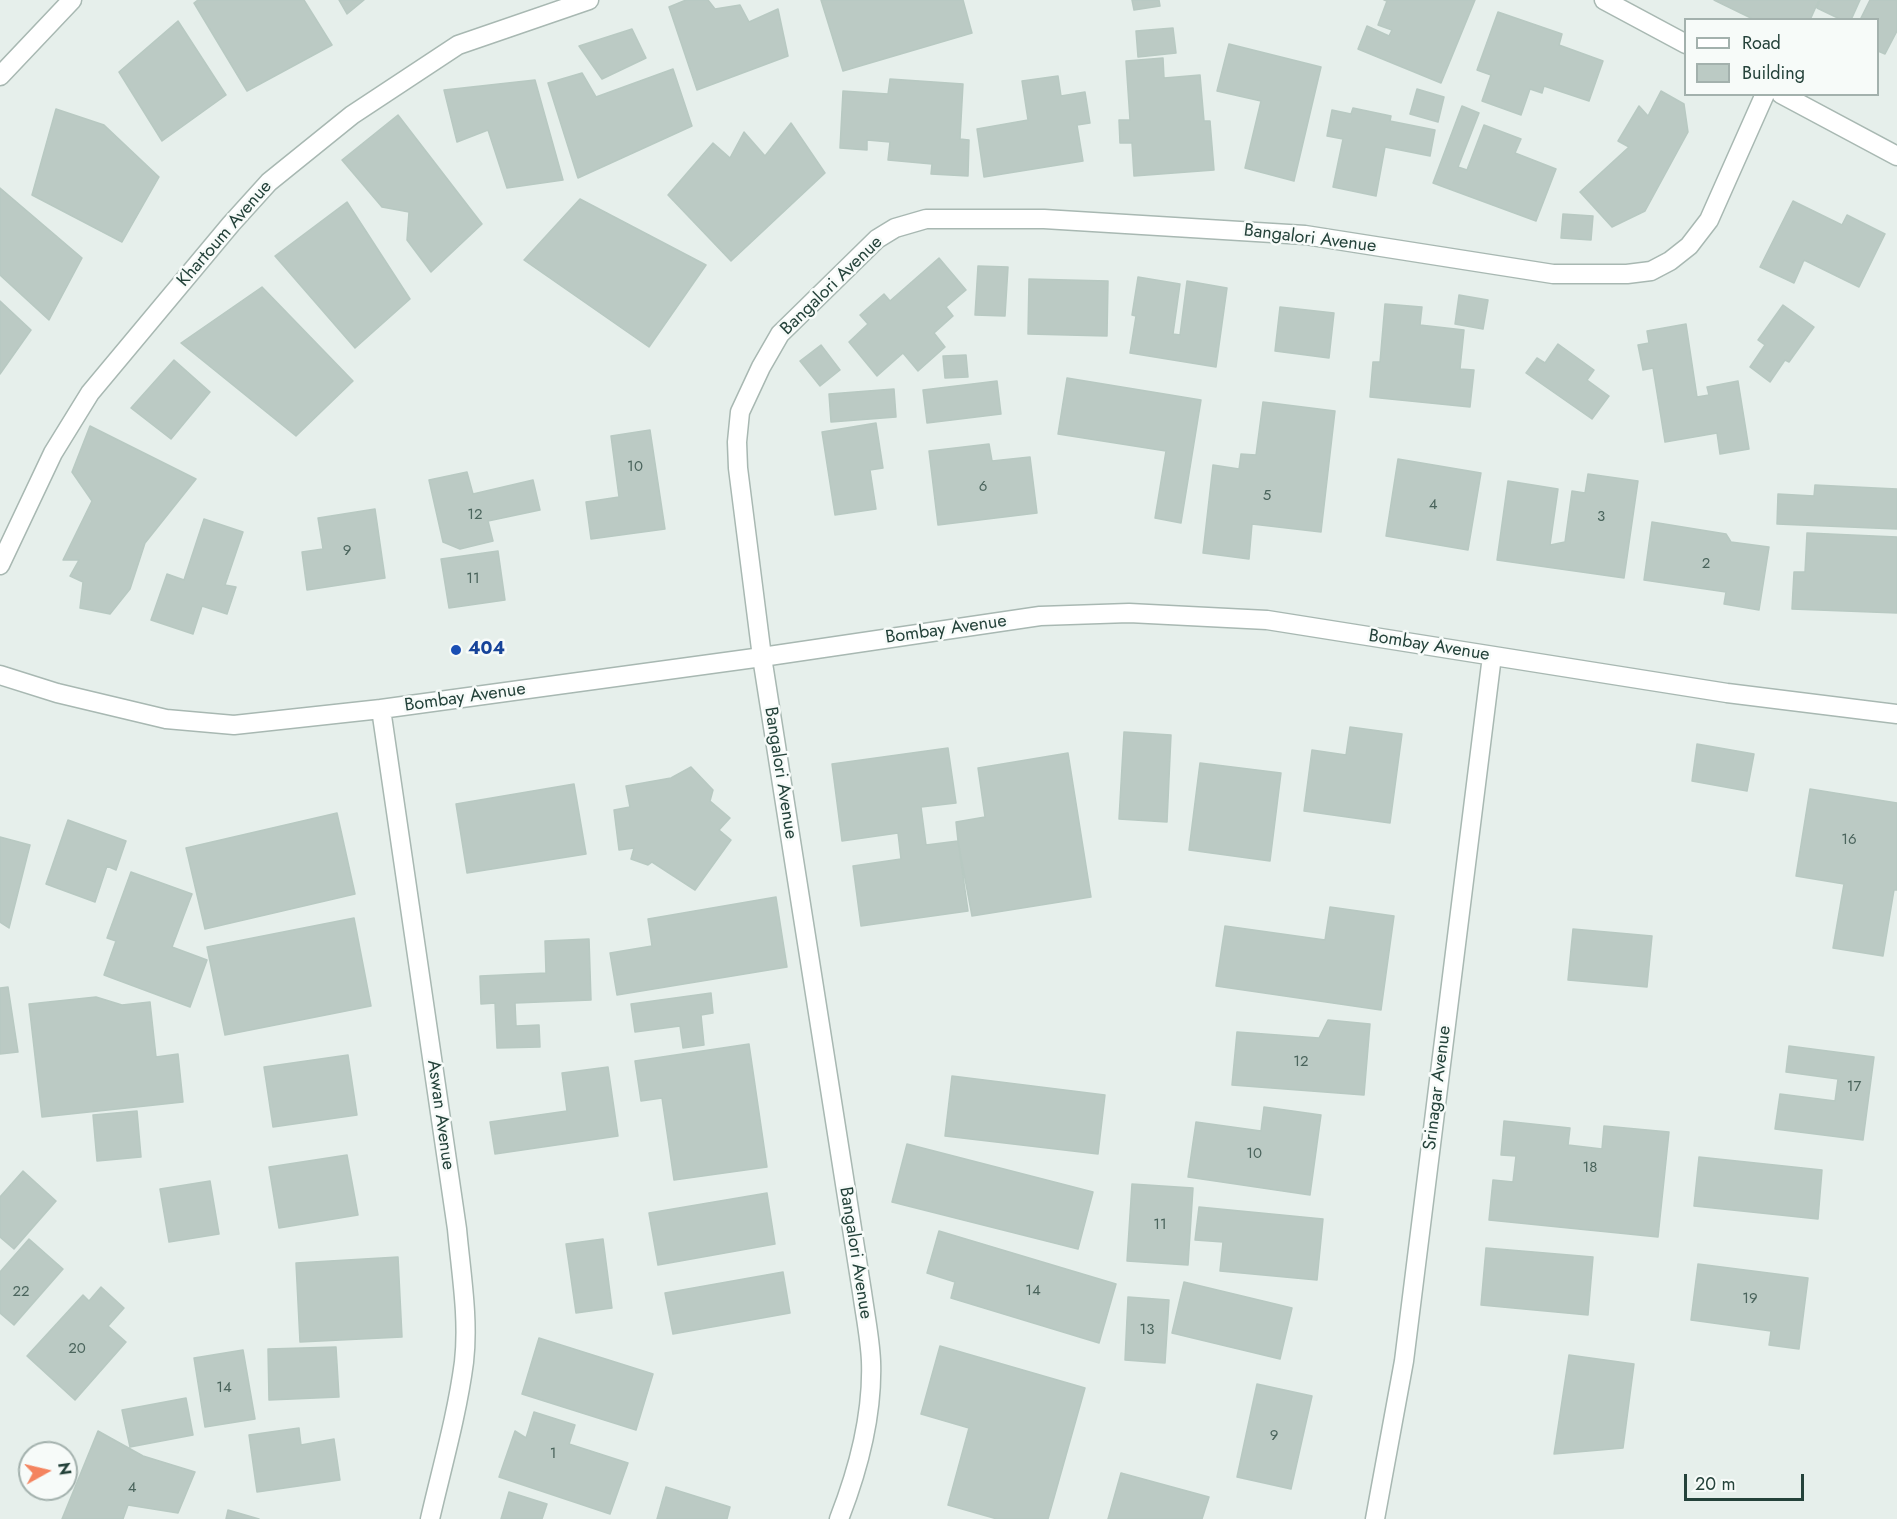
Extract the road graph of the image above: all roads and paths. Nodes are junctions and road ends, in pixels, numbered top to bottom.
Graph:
1 (72, 0) edge
2 (589, 0) edge
3 (1604, 0) edge
4 (1684, 43) edge
5 (0, 76) edge
6 (1764, 96) edge
7 (1785, 96) edge
8 (1897, 156) edge
9 (0, 565) edge
10 (1492, 656) junction
11 (762, 657) junction
12 (0, 675) edge
13 (381, 709) junction
14 (1897, 714) edge
15 (430, 1519) edge
16 (839, 1519) edge
17 (1375, 1519) edge

1 - 5 street
2 - 9 street, Khartoum Avenue
3 - 4 street
6 - 11 street, Bangalori Avenue
7 - 8 street
10 - 11 street, Bombay Avenue
10 - 14 street, Bombay Avenue
10 - 17 street, Srinagar Avenue
11 - 13 street, Bombay Avenue
11 - 16 street, Bangalori Avenue
12 - 13 street, Bombay Avenue
13 - 15 street, Aswan Avenue

